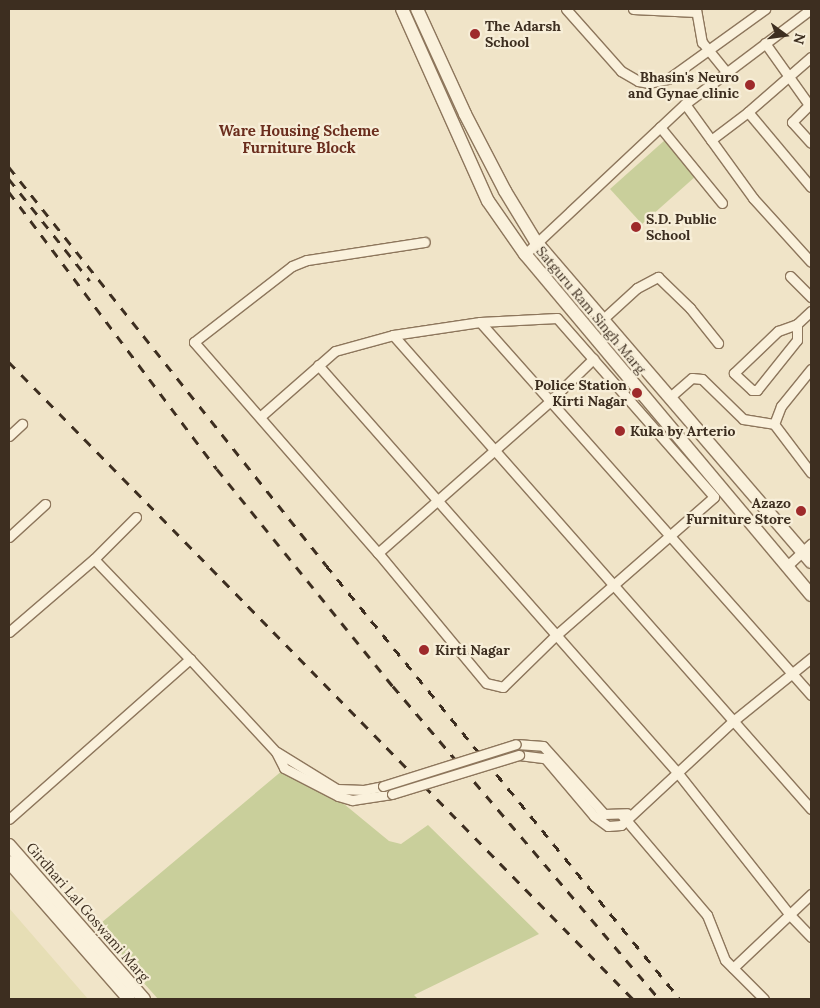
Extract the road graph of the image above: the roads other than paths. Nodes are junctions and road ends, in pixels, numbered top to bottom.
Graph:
1 (402, 9) edge
2 (417, 9) edge
3 (566, 9) edge
4 (633, 9) edge
5 (765, 9) edge
6 (811, 9) edge
7 (696, 10) edge
8 (765, 43) junction
9 (708, 52) junction
10 (811, 57) edge
11 (726, 72) junction
12 (787, 74) junction
13 (685, 104) junction
14 (810, 104) edge
15 (748, 112) junction
16 (660, 127) junction
17 (711, 140) junction
18 (811, 143) edge
19 (811, 187) edge
20 (722, 203) dead end
21 (424, 242) dead end
22 (536, 242) junction
23 (811, 246) edge
24 (525, 254) junction
25 (804, 254) junction
26 (811, 262) edge
27 (790, 276) dead end
28 (811, 297) edge
29 (811, 311) edge
30 (603, 319) junction
31 (480, 322) junction
32 (797, 324) junction
33 (393, 335) junction
34 (718, 343) dead end
35 (593, 359) junction
36 (318, 365) junction
37 (811, 369) edge
38 (670, 397) junction
39 (549, 402) junction
40 (261, 416) junction
41 (22, 424) dead end
42 (774, 424) junction
43 (9, 436) edge
44 (493, 450) junction
45 (811, 473) edge
46 (718, 493) junction
47 (436, 500) junction
48 (45, 504) dead end
49 (136, 517) dead end
50 (668, 536) junction
51 (9, 537) edge
52 (378, 553) junction
53 (808, 553) edge
54 (94, 559) junction
55 (787, 566) junction
56 (613, 586) junction
57 (811, 596) edge
58 (9, 634) edge
59 (555, 636) junction
60 (811, 658) edge
61 (190, 659) junction
62 (792, 674) junction
63 (811, 695) edge
64 (732, 722) junction
65 (276, 752) junction
66 (677, 772) junction
67 (811, 809) edge
68 (624, 818) junction
69 (9, 819) edge
70 (9, 845) edge
71 (9, 862) edge
72 (811, 894) edge
73 (789, 914) junction
74 (811, 937) edge
75 (733, 968) junction
76 (129, 999) edge
77 (144, 999) edge
78 (764, 999) edge

1 - 24 main road, Satguru Ram Singh Marg
2 - 22 main road, Satguru Ram Singh Marg
3 - 9 street
4 - 7 street
5 - 9 street
6 - 8 street
7 - 9 street
8 - 11 street
8 - 12 street
9 - 11 street
10 - 12 street
11 - 13 street
12 - 14 street
12 - 15 street
13 - 16 street
13 - 17 street
14 - 18 street
15 - 17 street
15 - 19 street
16 - 20 street
16 - 22 street
17 - 25 street
21 - 40 street
22 - 24 street
22 - 30 main road, Satguru Ram Singh Marg
23 - 25 street
24 - 46 main road, Satguru Ram Singh Marg
25 - 26 street
27 - 28 street
29 - 32 street
30 - 34 street
30 - 38 main road, Satguru Ram Singh Marg
31 - 33 street
31 - 35 street
31 - 39 street
32 - 32 street
33 - 36 street
33 - 44 street
35 - 39 street
35 - 46 street
36 - 40 street
36 - 47 street
37 - 42 street
38 - 42 street
38 - 53 main road, Satguru Ram Singh Marg
39 - 44 street
39 - 50 street
40 - 52 street
41 - 43 street
42 - 45 street
44 - 47 street
44 - 56 street
46 - 50 street
46 - 55 main road, Satguru Ram Singh Marg
47 - 52 street
47 - 59 street
48 - 51 street
49 - 54 street
50 - 56 street
50 - 62 street
52 - 59 street
53 - 55 street
54 - 58 street
54 - 61 street
55 - 57 main road, Satguru Ram Singh Marg
56 - 59 street
56 - 64 street
59 - 66 street
60 - 62 street
61 - 65 street
61 - 69 street
62 - 63 street
62 - 64 street
64 - 66 street
64 - 67 street
65 - 68 street, bridge
65 - 68 street, bridge
66 - 68 street
66 - 73 street
68 - 75 street
70 - 77 main road, Girdhari Lal Goswami Marg
71 - 76 main road, Girdhari Lal Goswami Marg
72 - 73 street
73 - 74 street
73 - 75 street
75 - 78 street

